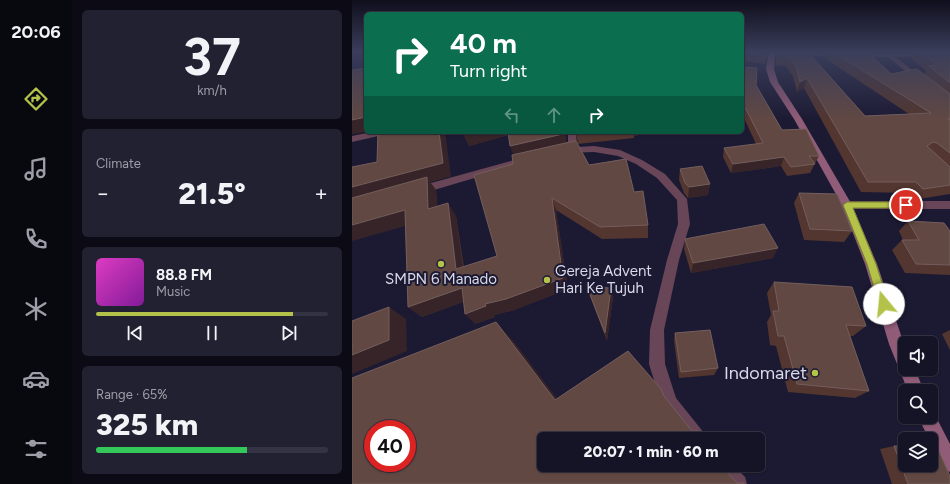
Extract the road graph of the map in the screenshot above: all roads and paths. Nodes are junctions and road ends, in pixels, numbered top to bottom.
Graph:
1 (772, 75) edge
2 (911, 75) edge
3 (926, 86) edge
4 (375, 134) edge
5 (572, 134) edge
6 (352, 139) edge
7 (573, 150) junction
8 (558, 153) edge
9 (536, 158) edge
10 (404, 195) edge
11 (847, 205) junction
12 (950, 205) edge
13 (898, 349) edge
14 (930, 424) edge
15 (692, 432) edge
16 (950, 463) edge
17 (727, 472) edge
18 (738, 484) edge

1 - 11 street
2 - 3 street
4 - 6 street
5 - 7 street
7 - 8 street
7 - 15 street
9 - 10 street
11 - 12 street
11 - 13 street
14 - 16 street
17 - 18 street

